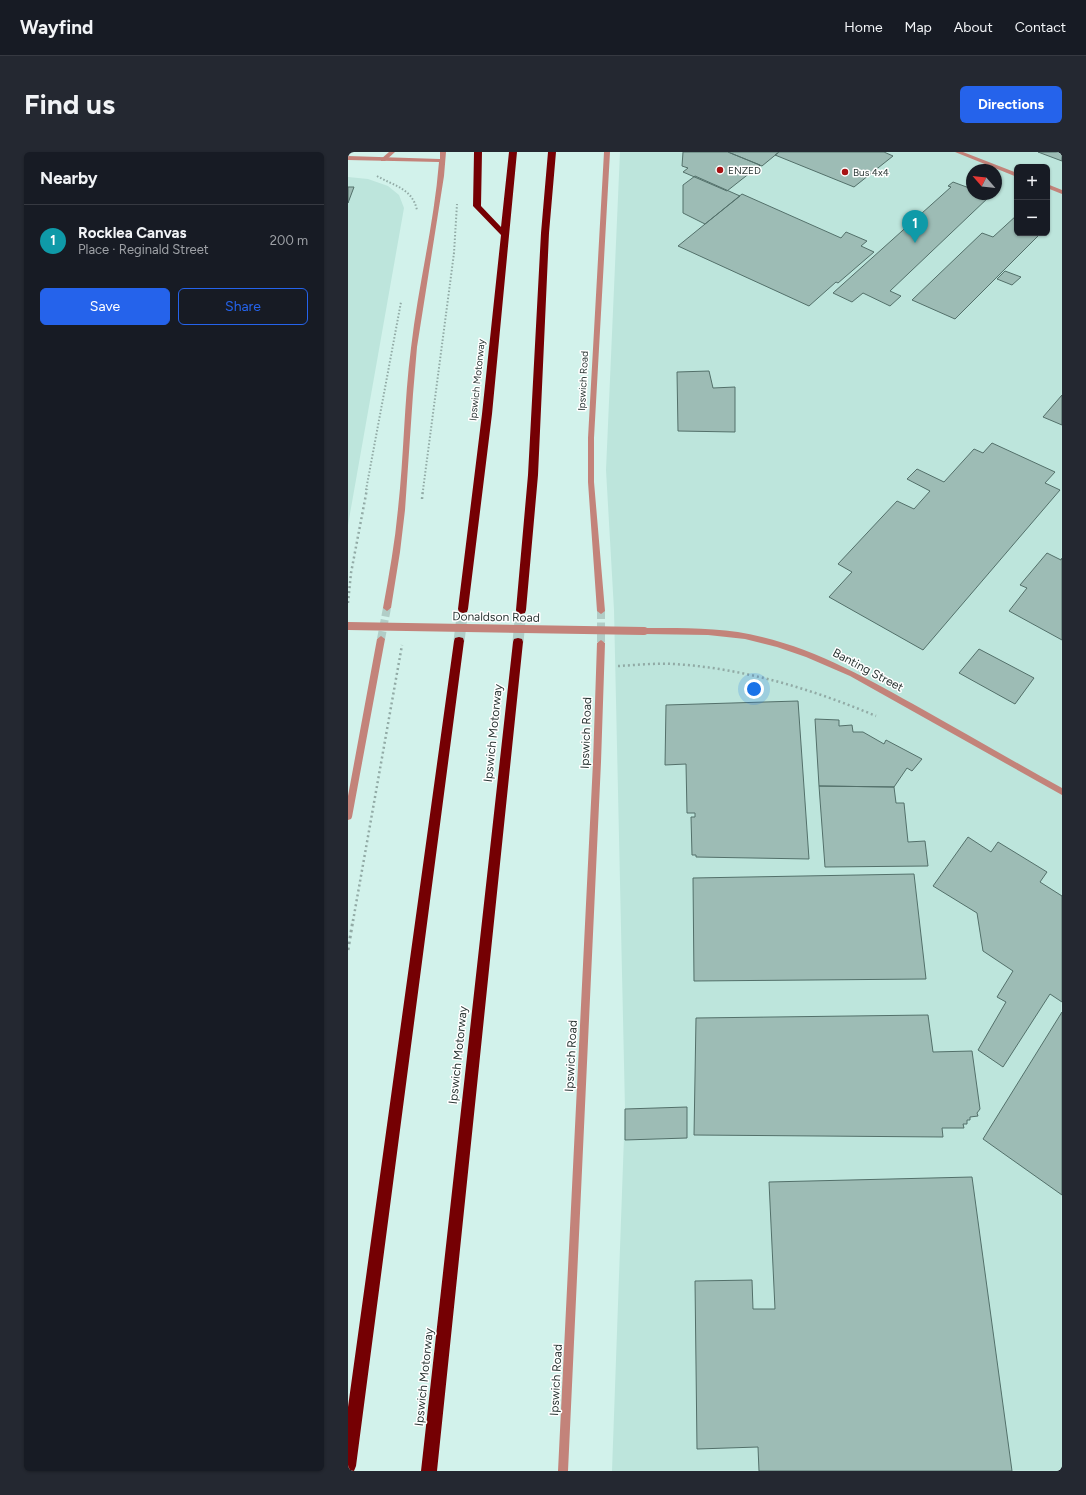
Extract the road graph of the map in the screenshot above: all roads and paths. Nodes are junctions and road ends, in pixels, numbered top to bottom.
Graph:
1 (392, 152) edge
2 (443, 152) edge
3 (478, 152) edge
4 (513, 152) edge
5 (552, 152) edge
6 (607, 152) edge
7 (958, 152) edge
8 (348, 158) edge
9 (383, 160) junction
10 (442, 161) junction
11 (1014, 174) edge
12 (1050, 187) edge
13 (1062, 192) edge
14 (457, 199) dead end
15 (417, 214) dead end
16 (504, 234) junction
17 (402, 298) dead end
18 (422, 506) dead end
19 (349, 586) edge
20 (348, 603) edge
21 (387, 608) tunnel mouth
22 (463, 609) tunnel mouth
23 (520, 610) tunnel mouth
24 (601, 611) tunnel mouth
25 (348, 626) edge
26 (644, 631) joint
27 (381, 639) tunnel mouth
28 (459, 641) tunnel mouth
29 (402, 642) dead end
30 (518, 642) tunnel mouth
31 (601, 643) tunnel mouth
32 (630, 666) dead end
33 (876, 716) dead end
34 (1062, 792) edge
35 (348, 817) edge
36 (348, 950) edge
37 (348, 1466) edge
38 (429, 1471) edge
39 (564, 1471) edge

1 - 9 street
2 - 10 street
3 - 16 highway
4 - 16 highway, Ipswich Motorway
5 - 23 highway
6 - 24 street, Ipswich Road
7 - 11 street
8 - 9 street
9 - 10 street
9 - 15 path
10 - 21 street
12 - 13 street
14 - 18 path
16 - 22 highway, Ipswich Motorway
17 - 19 path
19 - 20 path
25 - 26 street, Donaldson Road, bridge
26 - 34 street, Banting Street
27 - 35 street
28 - 37 highway
29 - 36 path
30 - 38 highway, Ipswich Motorway
31 - 39 street, Ipswich Road
32 - 33 path

